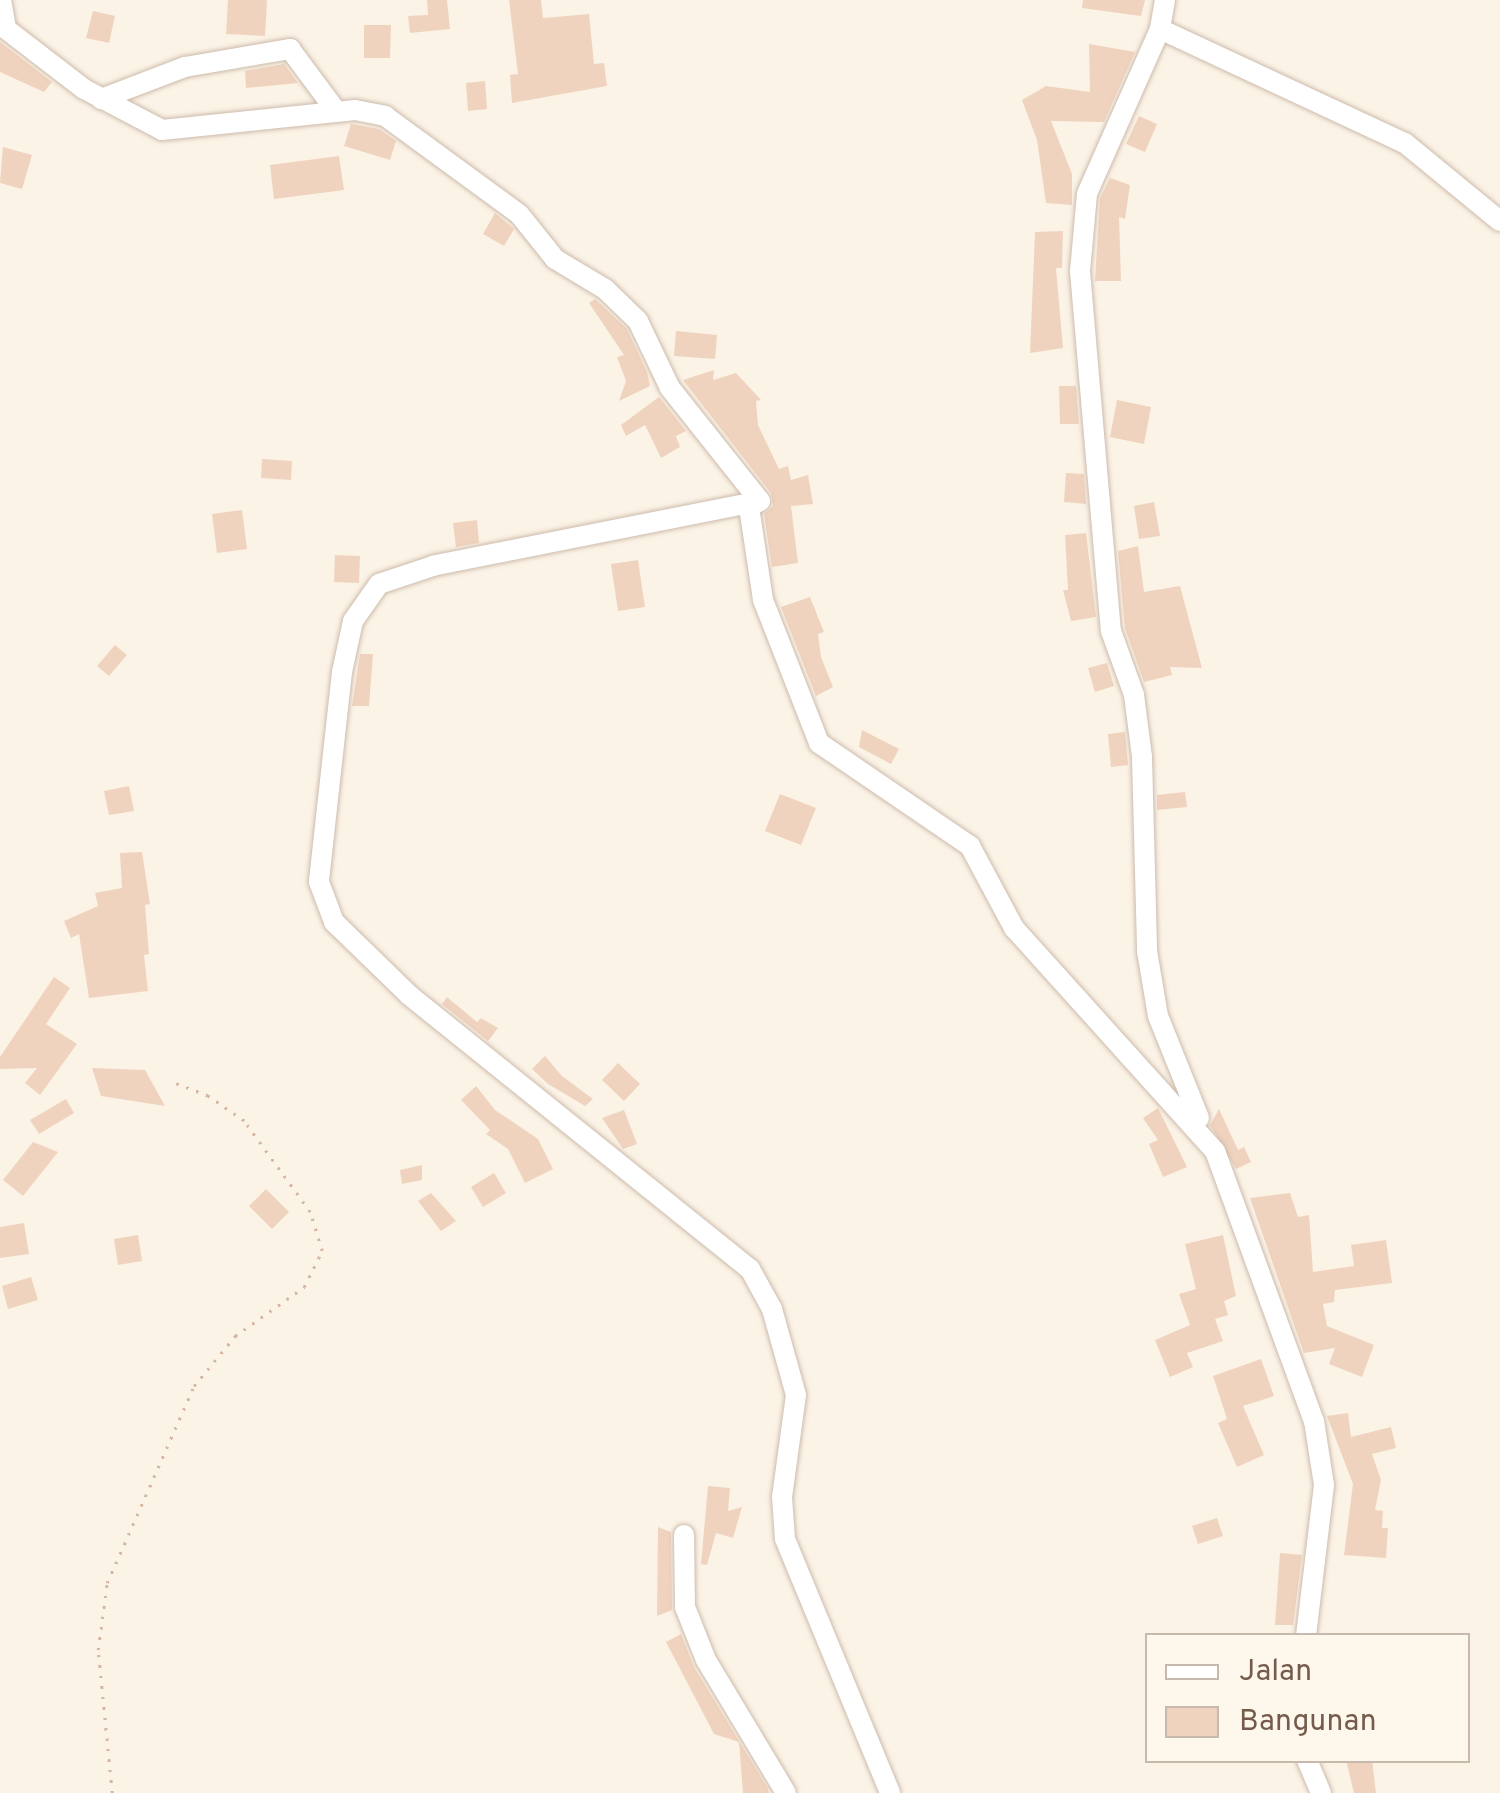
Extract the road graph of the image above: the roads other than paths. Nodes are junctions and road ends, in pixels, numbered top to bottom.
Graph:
1 (1, 0) edge
2 (1165, 0) edge
3 (3, 28) edge
4 (1160, 30) junction
5 (101, 99) junction
6 (336, 112) junction
7 (1500, 221) edge
8 (760, 501) junction
9 (1216, 1152) junction
10 (684, 1535) dead end
11 (1306, 1633) edge
12 (1307, 1763) edge
13 (786, 1793) edge
14 (890, 1793) edge
15 (1321, 1793) edge

1 - 3 street
2 - 4 street
3 - 5 street
4 - 7 street
4 - 9 street
5 - 6 street
5 - 6 street
6 - 8 street
8 - 9 street
8 - 14 street
9 - 11 street
10 - 13 street
12 - 15 street

